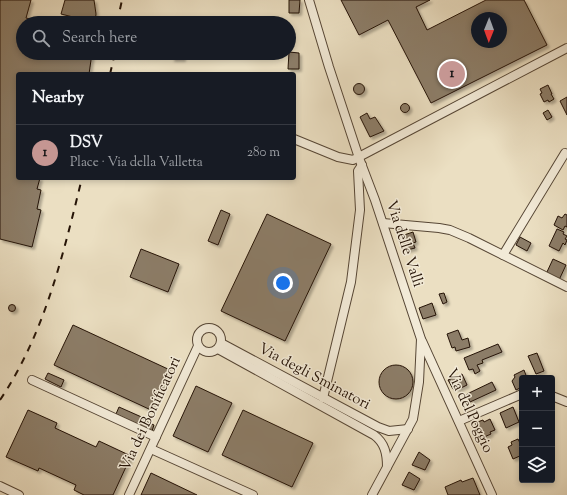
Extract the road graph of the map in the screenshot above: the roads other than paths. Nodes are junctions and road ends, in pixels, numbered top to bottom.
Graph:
1 (309, 0) edge
2 (567, 48) edge
3 (296, 140) edge
4 (566, 153) dead end
5 (360, 162) junction
6 (375, 200) junction
7 (360, 203) junction
8 (382, 223) junction
9 (503, 254) junction
10 (567, 287) edge
11 (421, 339) junction
12 (198, 346) junction
13 (220, 346) junction
14 (32, 380) dead end
15 (519, 395) edge
16 (555, 397) edge
17 (324, 398) junction
18 (567, 402) edge
19 (458, 421) junction
20 (408, 429) junction
21 (396, 431) junction
22 (156, 437) junction
23 (384, 445) junction
24 (399, 445) junction
25 (151, 449) junction
26 (387, 468) junction
27 (0, 486) edge
28 (19, 495) edge
29 (129, 495) edge
30 (253, 495) edge
31 (372, 495) edge
32 (492, 495) edge

1 - 5 street, Via delle Valli
2 - 5 street
3 - 5 street
4 - 9 street
5 - 6 street, Via delle Valli
5 - 7 street
6 - 7 street
6 - 8 street, Via delle Valli
7 - 17 street
8 - 9 street
8 - 11 street, Via delle Valli
9 - 10 street
11 - 19 street, Via del Poggio
11 - 20 street, Via delle Valli
12 - 13 street, Via degli Sminatori
12 - 13 street, Via degli Sminatori
12 - 22 street, Via dei Bonificatori
13 - 17 street, Via degli Sminatori
13 - 23 street, Via degli Sminatori
14 - 22 street
15 - 19 street
16 - 18 street
17 - 21 street, Via degli Sminatori
19 - 32 street, Via del Poggio
20 - 21 street, Via degli Sminatori
20 - 24 street, Via delle Valli
21 - 24 street
22 - 25 street, Via dei Bonificatori
23 - 24 street
23 - 26 street
24 - 26 street, Via delle Valli
25 - 29 street, Via dei Bonificatori
25 - 30 street
26 - 31 street, Via delle Valli
27 - 28 street

